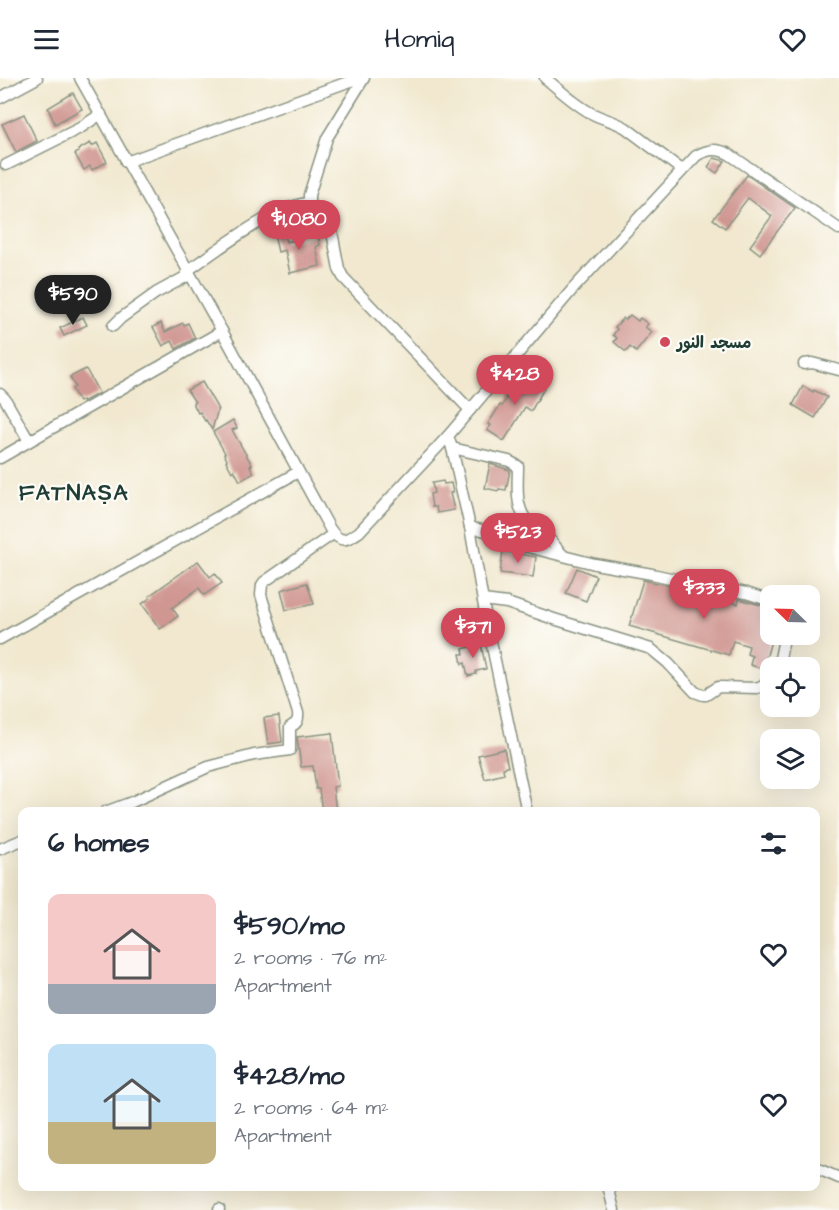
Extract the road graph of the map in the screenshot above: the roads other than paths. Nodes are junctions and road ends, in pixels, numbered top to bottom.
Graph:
1 (37, 78) edge
2 (80, 78) edge
3 (359, 78) edge
4 (364, 78) edge
5 (545, 78) edge
6 (0, 98) edge
7 (101, 114) junction
8 (126, 162) junction
9 (6, 165) dead end
10 (682, 170) junction
11 (309, 203) junction
12 (839, 229) edge
13 (188, 273) junction
14 (113, 326) dead end
15 (222, 331) junction
16 (804, 364) dead end
17 (839, 370) edge
18 (0, 394) edge
19 (470, 410) junction
20 (448, 436) junction
21 (29, 441) junction
22 (452, 448) junction
23 (0, 458) edge
24 (298, 472) junction
25 (470, 527) junction
26 (333, 534) junction
27 (562, 555) junction
28 (760, 597) edge
29 (483, 600) junction
30 (0, 639) edge
31 (760, 686) edge
32 (118, 807) edge
33 (526, 807) edge
34 (18, 842) edge
35 (0, 849) edge
36 (820, 1170) edge
37 (839, 1178) edge
38 (609, 1191) edge
39 (614, 1210) edge

1 - 6 street
2 - 7 street
3 - 8 street
4 - 11 street
5 - 10 street
7 - 8 street
7 - 9 street
8 - 13 street
10 - 12 street
10 - 19 street
11 - 13 street
11 - 19 street
13 - 14 street
13 - 15 street
15 - 21 street
15 - 24 street
16 - 17 street
18 - 21 street
19 - 20 street
20 - 22 street
20 - 26 street
21 - 23 street
22 - 25 street
22 - 27 street
24 - 26 street
24 - 30 street
25 - 27 street
25 - 29 street
26 - 32 street
27 - 28 street
29 - 31 street
29 - 33 street
34 - 35 street
36 - 37 street
38 - 39 street

